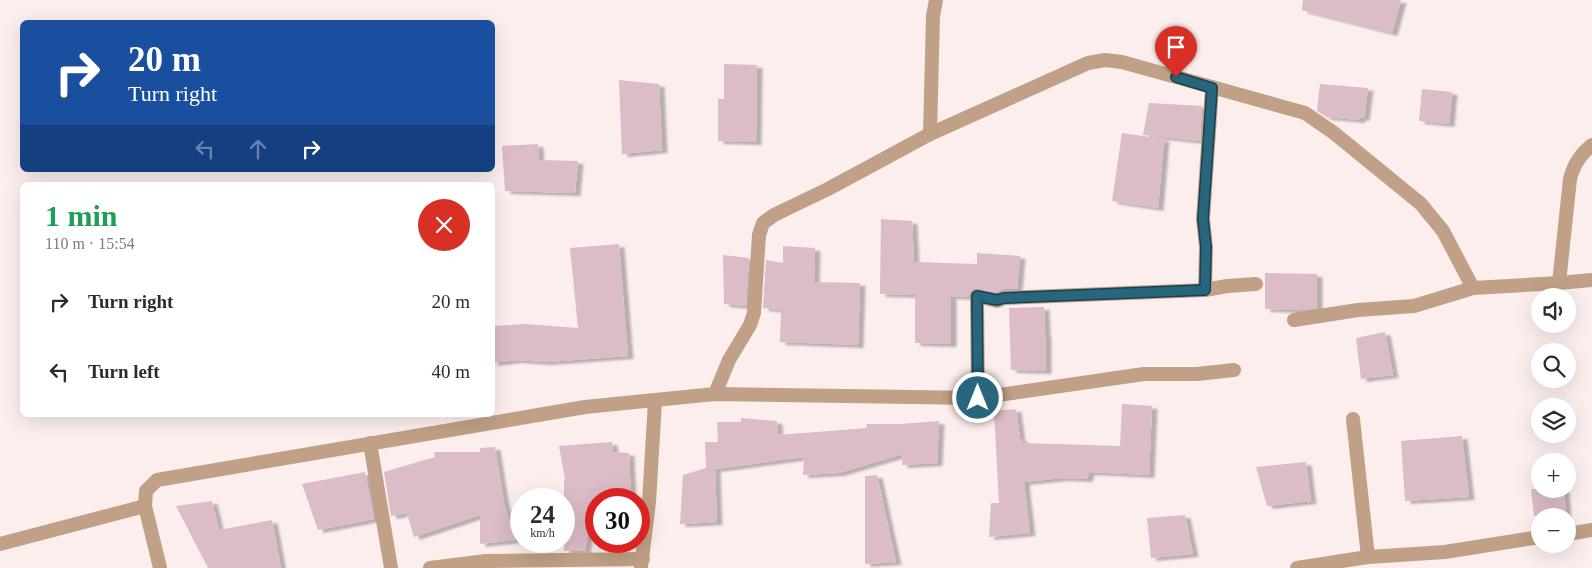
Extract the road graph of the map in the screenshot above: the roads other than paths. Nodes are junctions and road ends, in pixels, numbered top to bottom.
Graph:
1 (936, 0) edge
2 (1212, 88) junction
3 (930, 134) junction
4 (1592, 145) edge
5 (1592, 280) edge
6 (1256, 284) dead end
7 (1559, 284) junction
8 (1473, 288) junction
9 (1205, 290) junction
10 (1294, 320) dead end
11 (1234, 370) dead end
12 (715, 394) junction
13 (978, 398) junction
14 (655, 401) junction
15 (1353, 419) dead end
16 (370, 443) junction
17 (144, 506) junction
18 (1592, 530) edge
19 (1576, 533) edge
20 (1531, 538) edge
21 (0, 544) edge
22 (1368, 557) junction
23 (642, 563) edge
24 (160, 568) edge
25 (391, 568) edge
26 (430, 568) edge
27 (1297, 568) edge

1 - 3 street
2 - 3 street
2 - 8 street
2 - 9 street
3 - 12 street
4 - 7 street
5 - 7 street
6 - 9 street
7 - 8 street
8 - 10 street
9 - 13 street
11 - 13 street
12 - 13 street
12 - 14 street
14 - 16 street
14 - 23 street
15 - 22 street
16 - 17 street
16 - 25 street
17 - 21 street
17 - 24 street
18 - 19 street
20 - 22 street
22 - 27 street
23 - 26 street

